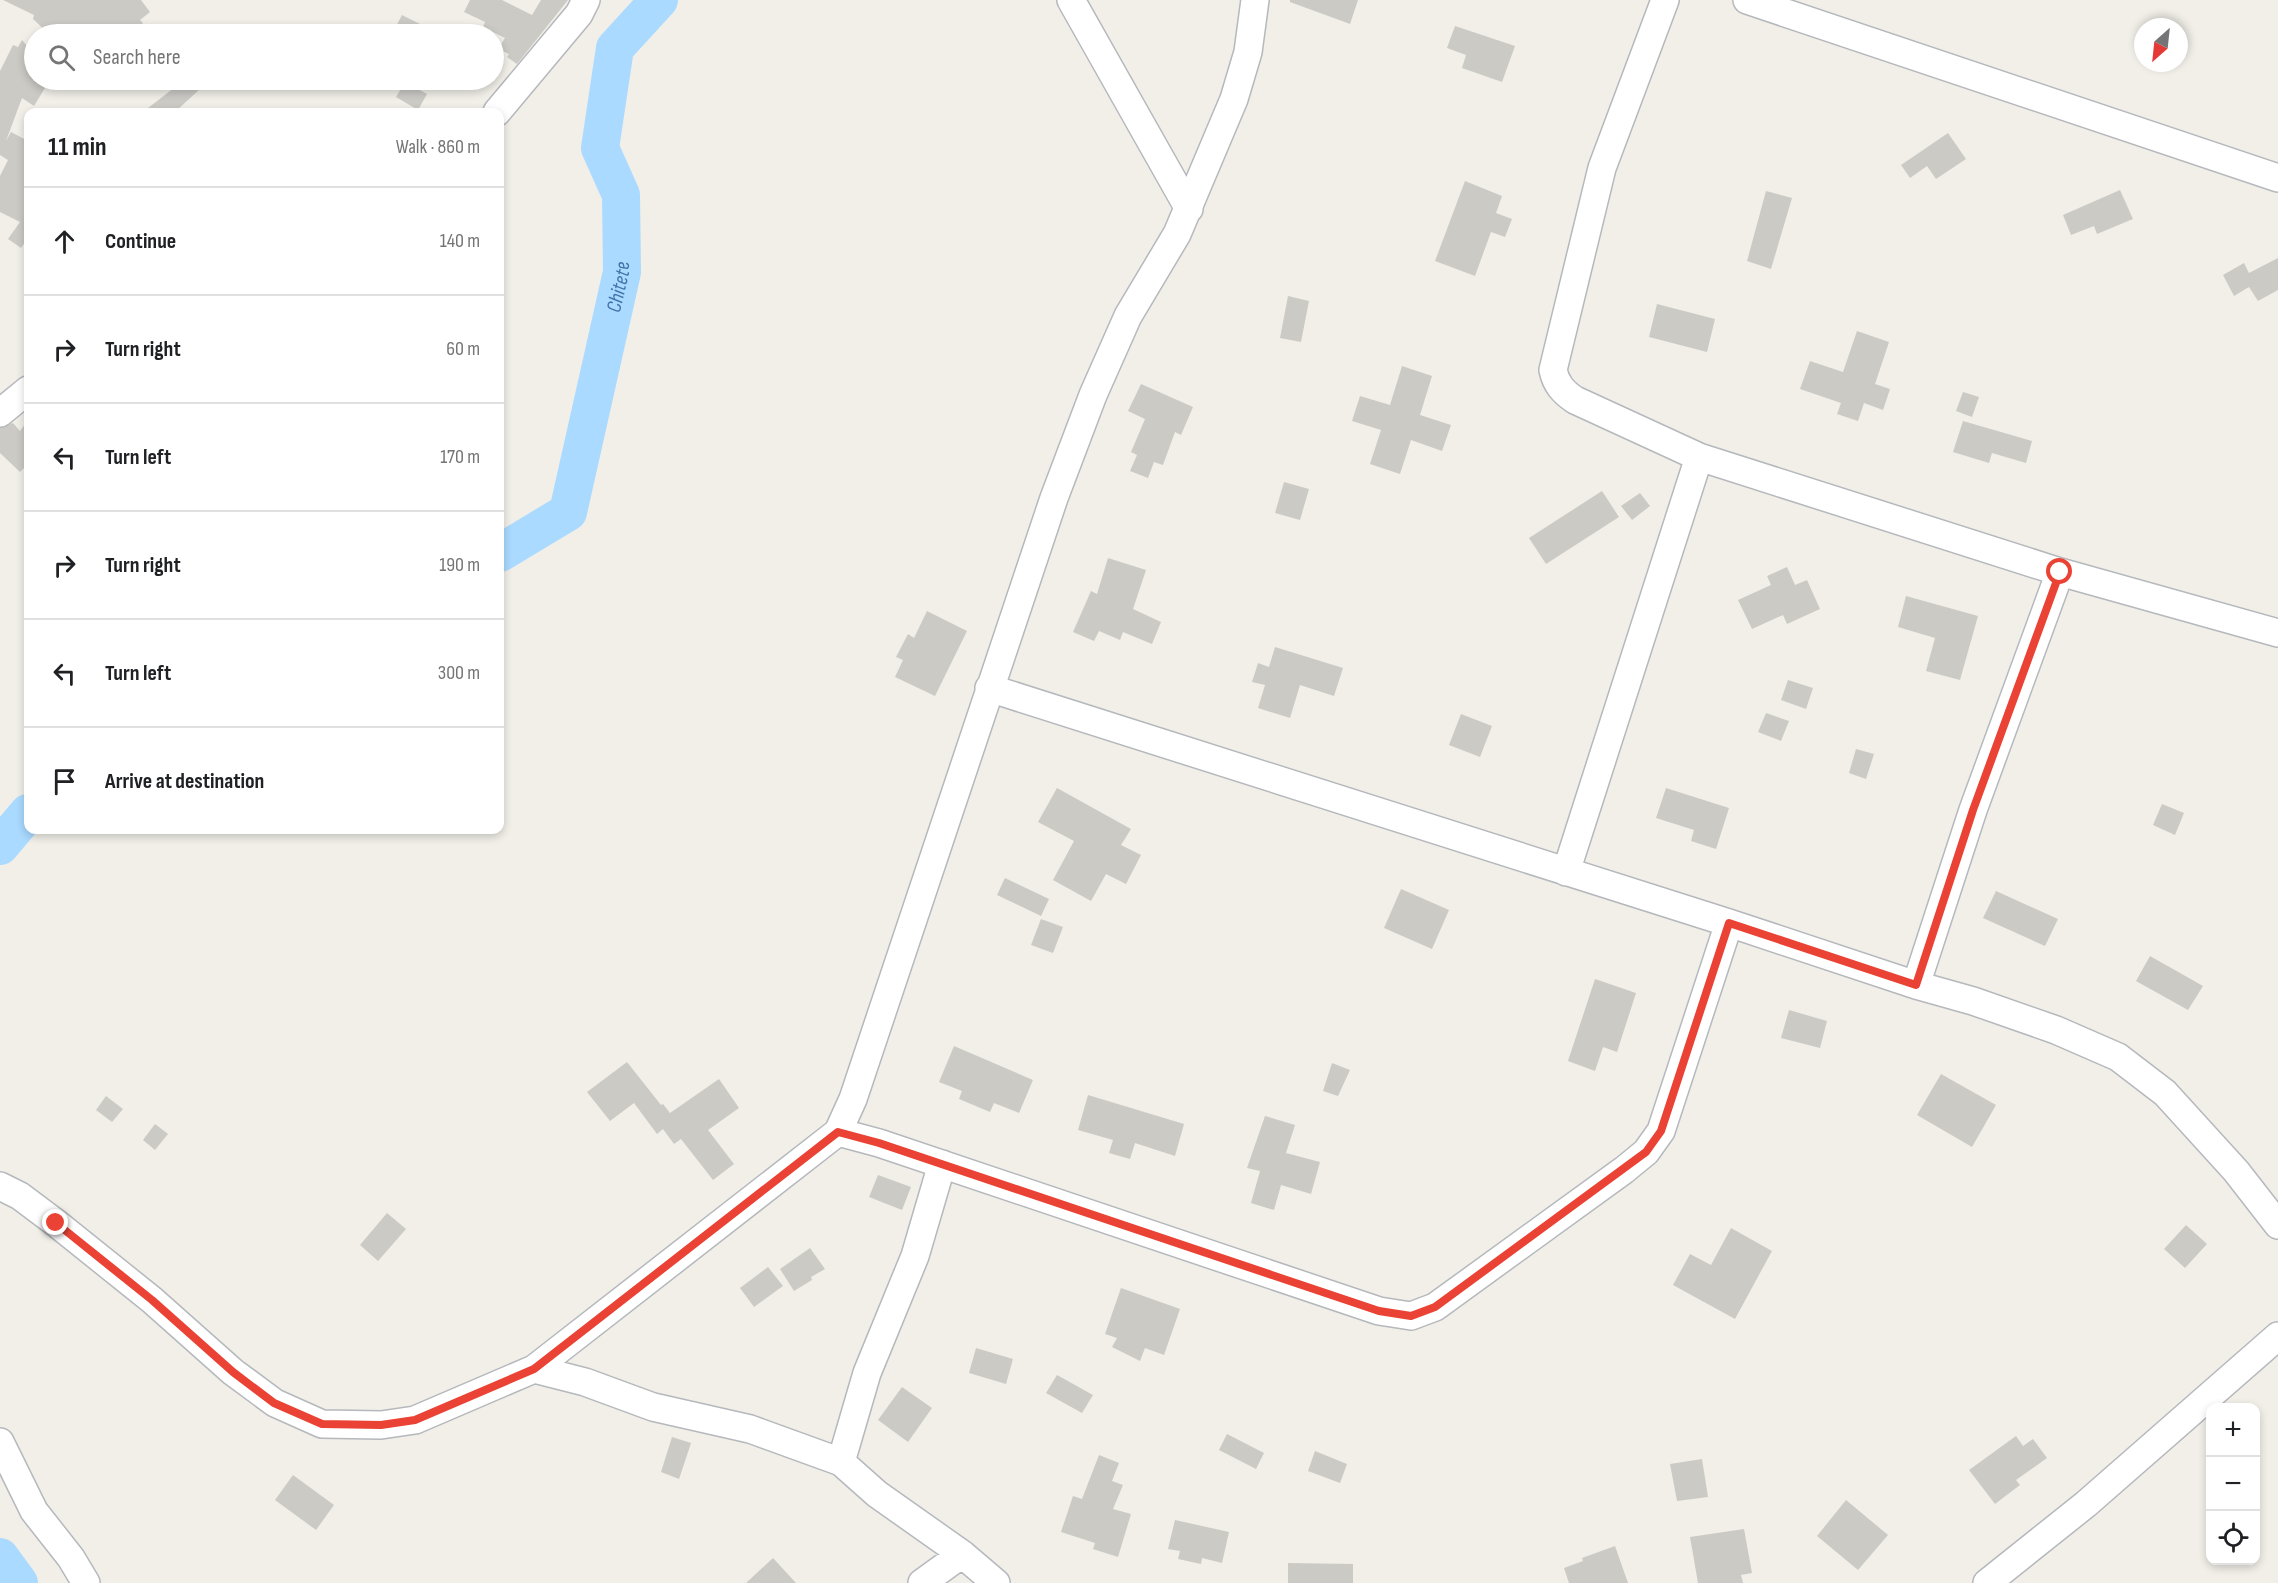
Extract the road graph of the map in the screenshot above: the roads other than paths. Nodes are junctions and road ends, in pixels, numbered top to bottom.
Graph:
1 (586, 0) edge
2 (1071, 0) edge
3 (1255, 0) edge
4 (1665, 0) edge
5 (1747, 0) edge
6 (500, 108) edge
7 (2278, 178) edge
8 (1189, 209) junction
9 (24, 393) edge
10 (0, 413) edge
11 (1699, 457) junction
12 (2060, 572) junction
13 (2278, 633) edge
14 (989, 688) junction
15 (1566, 872) junction
16 (1729, 923) junction
17 (1916, 985) junction
18 (838, 1132) junction
19 (942, 1164) junction
20 (0, 1186) edge
21 (2278, 1225) edge
22 (2278, 1336) edge
23 (534, 1369) junction
24 (0, 1442) edge
25 (841, 1462) junction
26 (962, 1554) junction
27 (86, 1583) edge
28 (922, 1583) edge
29 (996, 1583) edge
30 (1987, 1583) edge

1 - 6 street
2 - 8 street
3 - 8 street
4 - 11 street
5 - 7 street
8 - 14 street
9 - 10 street
11 - 12 street
11 - 15 street
12 - 13 street
12 - 17 street
14 - 15 street
14 - 18 street
15 - 16 street
16 - 17 street
16 - 19 street
17 - 21 street
18 - 19 street
18 - 23 street
19 - 25 street
20 - 23 street
22 - 30 street
23 - 25 street
24 - 27 street
25 - 26 street
26 - 28 street
26 - 29 street

